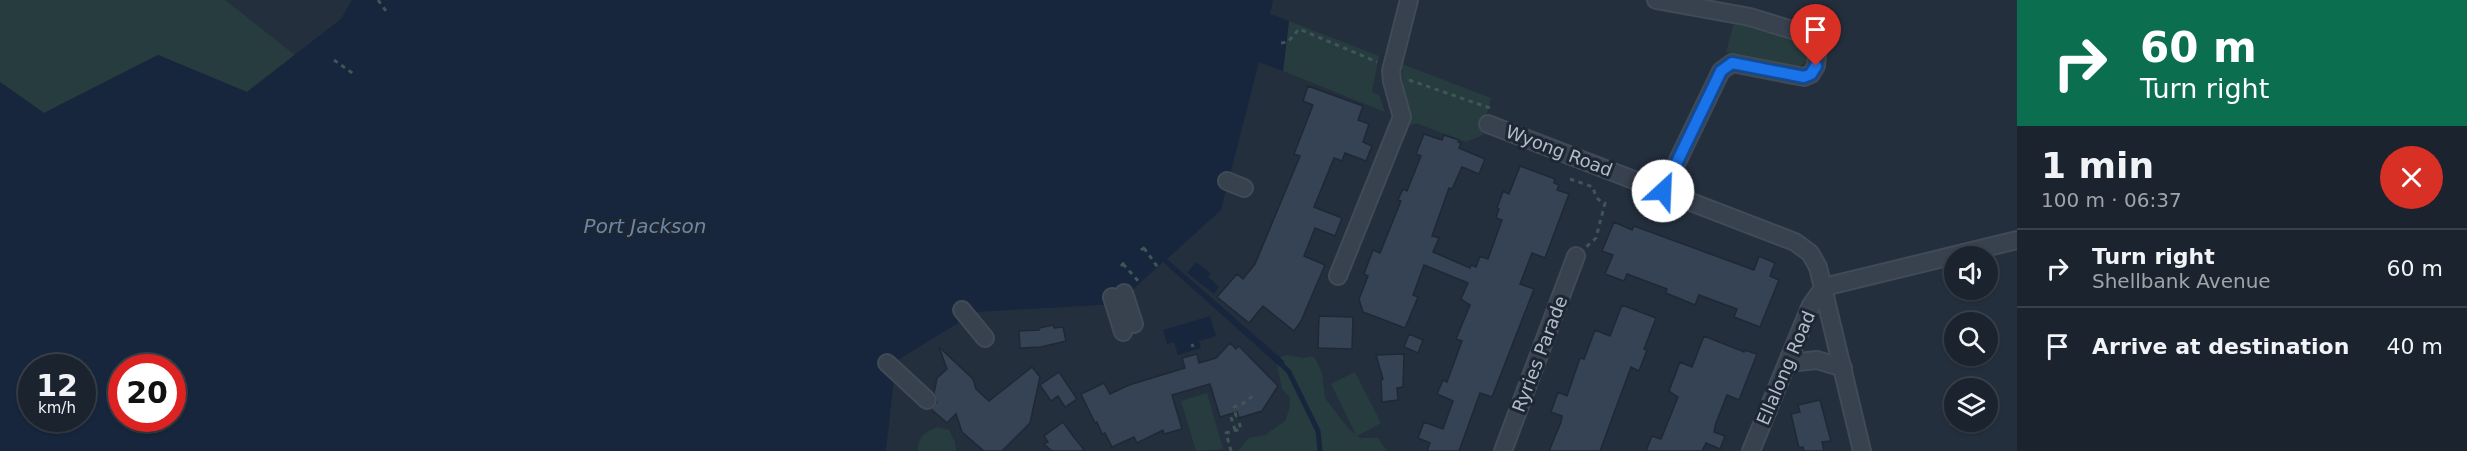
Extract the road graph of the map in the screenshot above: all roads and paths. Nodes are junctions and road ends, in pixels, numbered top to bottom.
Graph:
1 (378, 0) edge
2 (1409, 0) edge
3 (1656, 0) edge
4 (386, 11) dead end
5 (1281, 43) dead end
6 (334, 60) dead end
7 (1379, 63) dead end
8 (356, 75) dead end
9 (1397, 79) junction
10 (1489, 115) joint
11 (1570, 179) dead end
12 (1227, 181) dead end
13 (1244, 188) dead end
14 (1663, 191) junction
15 (2017, 240) edge
16 (1144, 249) dead end
17 (1576, 256) joint
18 (1124, 264) dead end
19 (1159, 269) dead end
20 (1338, 276) dead end
21 (1141, 284) dead end
22 (1824, 286) junction
23 (1118, 295) dead end
24 (963, 310) dead end
25 (1128, 328) dead end
26 (985, 338) dead end
27 (887, 363) dead end
28 (1787, 363) junction
29 (1843, 368) junction
30 (1254, 395) dead end
31 (927, 400) dead end
32 (1238, 419) dead end
33 (1235, 430) junction
34 (1231, 451) edge
35 (1503, 451) edge
36 (1751, 451) edge
37 (1862, 451) edge

1 - 4 path
2 - 9 street
3 - 14 street
5 - 7 path
6 - 8 path
9 - 10 path
9 - 20 street
10 - 14 street, Wyong Road
11 - 17 path
12 - 13 street
14 - 22 street, Wyong Road
15 - 22 street
16 - 19 path
17 - 35 street, Ryries Parade
18 - 21 path
22 - 28 street, Ellalong Road
22 - 29 street, Wyong Road
23 - 25 street
24 - 26 street
27 - 31 street
28 - 29 street
28 - 36 street, Ellalong Road
29 - 37 street, Wyong Road
30 - 33 path
32 - 33 path
33 - 34 path

